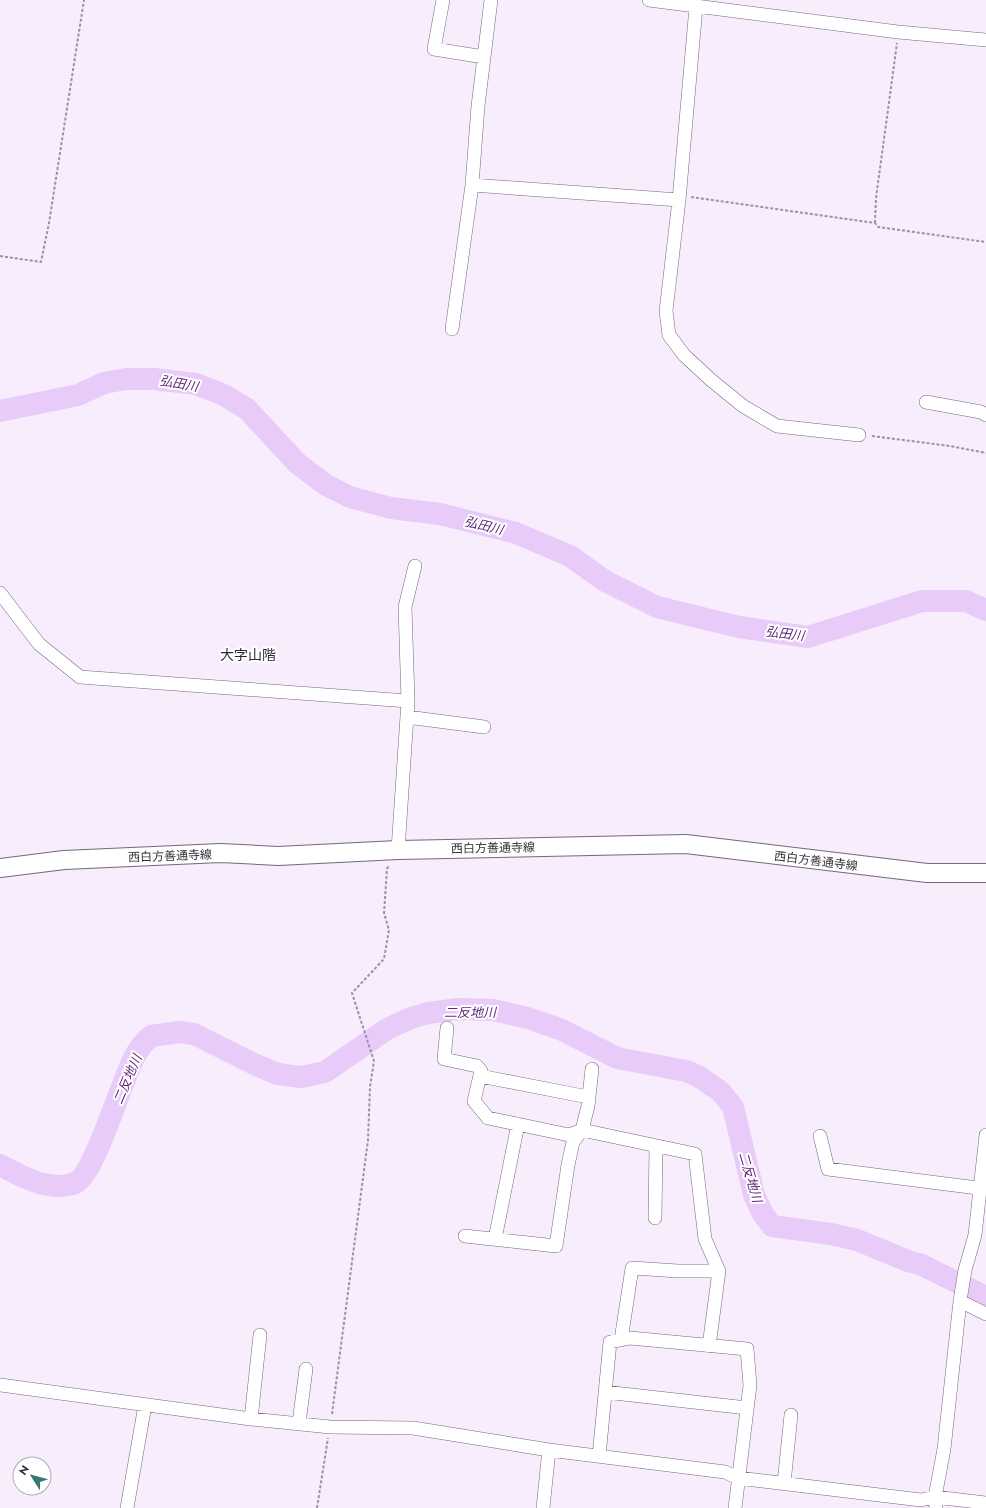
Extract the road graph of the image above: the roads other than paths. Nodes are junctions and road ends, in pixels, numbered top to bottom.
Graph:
1 (443, 0) edge
2 (491, 0) edge
3 (649, 0) edge
4 (696, 7) junction
5 (986, 40) edge
6 (484, 57) junction
7 (472, 185) junction
8 (679, 198) junction
9 (452, 329) dead end
10 (926, 402) dead end
11 (983, 409) edge
12 (859, 436) road end
13 (415, 566) dead end
14 (0, 593) edge
15 (408, 701) junction
16 (407, 717) junction
17 (484, 727) dead end
18 (398, 850) junction
19 (0, 868) edge
20 (986, 873) edge
21 (447, 1028) dead end
22 (592, 1069) dead end
23 (480, 1076) junction
24 (588, 1097) junction
25 (518, 1124) junction
26 (582, 1130) junction
27 (986, 1135) edge
28 (820, 1136) dead end
29 (656, 1146) junction
30 (983, 1189) edge
31 (655, 1218) dead end
32 (465, 1236) dead end
33 (495, 1239) junction
34 (719, 1271) junction
35 (960, 1300) junction
36 (986, 1314) edge
37 (260, 1335) dead end
38 (621, 1340) junction
39 (708, 1346) junction
40 (306, 1369) dead end
41 (0, 1385) edge
42 (605, 1392) junction
43 (144, 1405) junction
44 (747, 1408) junction
45 (791, 1415) dead end
46 (251, 1419) junction
47 (299, 1423) junction
48 (549, 1450) junction
49 (599, 1456) junction
50 (738, 1478) junction
51 (784, 1483) junction
52 (936, 1503) edge
53 (986, 1503) edge
54 (127, 1508) edge
55 (543, 1508) edge
56 (546, 1508) edge
57 (735, 1508) edge

1 - 6 street
2 - 6 street
3 - 4 street
4 - 5 street
4 - 8 street
6 - 7 street
7 - 8 street
7 - 9 street
8 - 12 street
10 - 11 street
13 - 15 street
14 - 15 street
15 - 16 street
16 - 17 street
16 - 18 street
18 - 19 main road, 西白方善通寺線
18 - 20 main road, 西白方善通寺線
21 - 23 street
22 - 24 street
23 - 24 street
23 - 25 street
24 - 26 street
25 - 26 street
25 - 33 street
26 - 29 street
26 - 33 street
27 - 30 street
28 - 30 street
29 - 31 street
29 - 34 street
30 - 35 street
32 - 33 street
34 - 38 street
34 - 39 street
35 - 36 street
35 - 52 street
37 - 46 street
38 - 39 street
38 - 42 street
39 - 44 street
40 - 47 street
41 - 43 street
42 - 44 street
42 - 49 street
43 - 46 street
43 - 54 street
44 - 50 street
45 - 51 street
46 - 47 street
47 - 48 street
48 - 49 street
48 - 55 street
49 - 50 street
50 - 51 street
50 - 57 street
51 - 52 street
52 - 53 street
55 - 56 street

